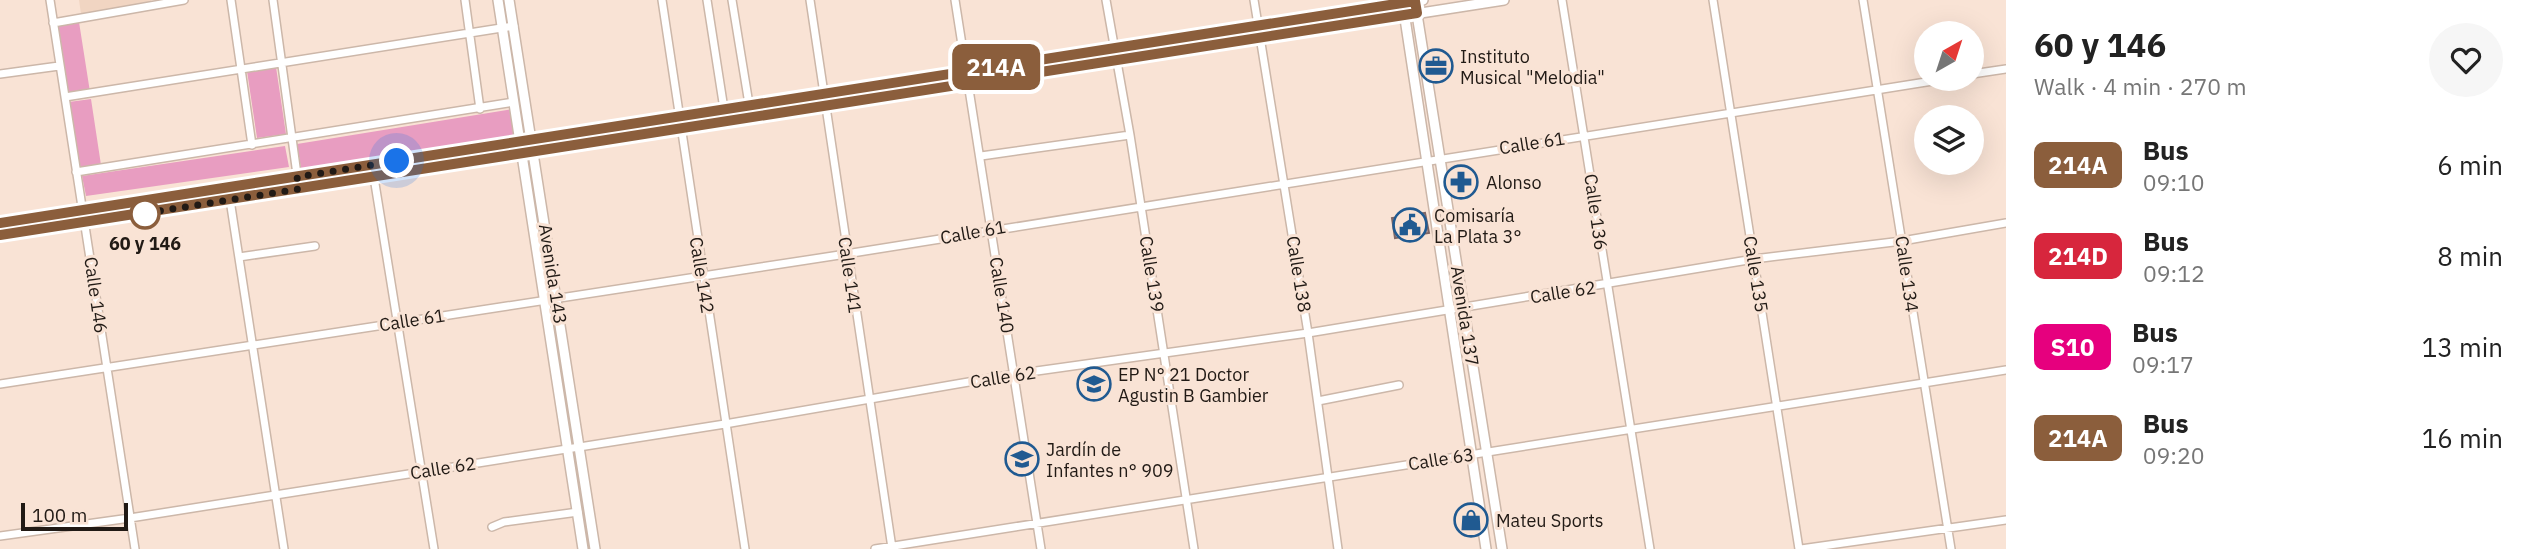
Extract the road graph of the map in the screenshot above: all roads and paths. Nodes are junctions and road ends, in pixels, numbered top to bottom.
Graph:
1 (50, 0) edge
2 (184, 0) edge
3 (231, 0) edge
4 (273, 0) edge
5 (465, 0) edge
6 (498, 0) edge
7 (509, 0) edge
8 (662, 0) edge
9 (707, 0) edge
10 (732, 0) edge
11 (810, 0) edge
12 (956, 0) edge
13 (1106, 0) edge
14 (1254, 0) edge
15 (1418, 0) edge
16 (1504, 0) edge
17 (1562, 0) edge
18 (1713, 0) edge
19 (1863, 0) edge
20 (1403, 2) edge
21 (1417, 13) junction
22 (1405, 15) junction
23 (53, 23) junction
24 (1259, 25) junction
25 (514, 26) junction
26 (502, 27) junction
27 (470, 34) junction
28 (1261, 39) junction
29 (1115, 48) junction
30 (1116, 60) junction
31 (282, 62) junction
32 (59, 66) junction
33 (241, 69) junction
34 (2006, 69) edge
35 (966, 71) junction
36 (1984, 72) edge
37 (0, 74) edge
38 (968, 84) junction
39 (1914, 84) edge
40 (1878, 89) junction
41 (822, 93) junction
42 (65, 97) junction
43 (514, 102) junction
44 (749, 104) junction
45 (824, 106) junction
46 (480, 109) junction
47 (723, 109) junction
48 (1732, 113) junction
49 (681, 115) junction
50 (680, 128) junction
51 (1130, 135) junction
52 (1584, 135) junction
53 (290, 139) junction
54 (531, 139) junction
55 (520, 141) junction
56 (252, 145) junction
57 (533, 152) junction
58 (522, 153) junction
59 (981, 156) junction
60 (1441, 158) junction
61 (1425, 161) junction
62 (372, 165) junction
63 (76, 172) junction
64 (297, 177) junction
65 (375, 177) junction
66 (1284, 183) junction
67 (228, 187) junction
68 (299, 189) junction
69 (230, 201) junction
70 (1141, 205) junction
71 (83, 210) junction
72 (0, 223) edge
73 (85, 223) junction
74 (2006, 223) edge
75 (992, 229) junction
76 (0, 235) edge
77 (1902, 240) junction
78 (315, 246) dead end
79 (846, 254) junction
80 (239, 257) junction
81 (1754, 259) junction
82 (702, 275) junction
83 (1607, 285) junction
84 (558, 297) junction
85 (546, 298) junction
86 (1464, 308) junction
87 (1448, 311) junction
88 (399, 322) junction
89 (1308, 333) junction
90 (253, 345) junction
91 (1164, 353) junction
92 (106, 368) junction
93 (2006, 370) edge
94 (1015, 374) junction
95 (1923, 382) junction
96 (0, 384) edge
97 (1399, 386) dead end
98 (868, 400) junction
99 (1318, 401) junction
100 (1777, 405) junction
101 (725, 424) junction
102 (1631, 428) junction
103 (569, 447) junction
104 (580, 447) junction
105 (1486, 452) junction
106 (1471, 454) junction
107 (423, 471) junction
108 (1329, 477) junction
109 (275, 495) junction
110 (1185, 498) junction
111 (578, 512) junction
112 (130, 518) junction
113 (2006, 520) edge
114 (1037, 522) junction
115 (492, 527) dead end
116 (1948, 529) junction
117 (0, 536) edge
118 (892, 548) edge
119 (135, 549) edge
120 (284, 549) edge
121 (434, 549) edge
122 (583, 549) edge
123 (595, 549) edge
124 (745, 549) edge
125 (875, 549) edge
126 (1041, 549) edge
127 (1194, 549) edge
128 (1338, 549) edge
129 (1486, 549) edge
130 (1502, 549) edge
131 (1650, 549) edge
132 (1800, 549) edge
133 (1951, 549) edge

1 - 23 street, Calle 146
2 - 23 street
3 - 33 street
4 - 31 street
5 - 27 street
6 - 26 main road, Avenida 143
7 - 25 main road, Avenida 143
8 - 49 street, Calle 142
9 - 47 street
10 - 44 street
11 - 41 street, Calle 141
12 - 35 street, Calle 140
13 - 29 street, Calle 139
14 - 24 street, Calle 138
15 - 20 main road
15 - 21 main road, Avenida 137
16 - 21 main road
17 - 52 street, Calle 136
18 - 48 street, Calle 135
19 - 40 street, Calle 134
20 - 22 main road, Avenida 137
20 - 24 main road
21 - 22 main road
21 - 60 main road, Avenida 137
22 - 28 main road
22 - 61 main road, Avenida 137
23 - 32 street, Calle 146
24 - 28 street, Calle 138
24 - 29 main road
25 - 26 street
25 - 54 main road, Avenida 143
26 - 27 street
26 - 43 main road, Avenida 143
27 - 31 street
27 - 46 street
28 - 30 main road
28 - 66 street, Calle 138
29 - 30 street, Calle 139
29 - 35 main road
30 - 38 main road
30 - 51 street, Calle 139
31 - 33 street
31 - 53 street
32 - 37 street
32 - 42 street, Calle 146
33 - 42 street
33 - 56 street
34 - 36 street
35 - 38 street, Calle 140
35 - 41 main road
38 - 45 main road
38 - 59 street, Calle 140
39 - 40 street, Calle 61
40 - 48 street, Calle 61
40 - 77 street, Calle 134
41 - 44 main road
41 - 45 street, Calle 141
42 - 63 street, Calle 146
43 - 46 street
43 - 55 main road, Avenida 143
44 - 47 main road
45 - 50 main road
45 - 79 street, Calle 141
46 - 53 street
47 - 49 main road
48 - 52 street, Calle 61
48 - 81 street, Calle 135
49 - 50 street, Calle 142
49 - 54 main road
50 - 57 main road
50 - 82 street, Calle 142
51 - 59 street
51 - 70 street, Calle 139
52 - 60 street, Calle 61
52 - 83 street, Calle 136
53 - 56 street
53 - 64 street
54 - 55 main road
54 - 57 main road, Avenida 143
55 - 58 main road, Avenida 143
55 - 62 main road
56 - 63 street
57 - 58 main road
57 - 84 main road, Avenida 143
58 - 65 main road
58 - 85 main road, Avenida 143
59 - 75 street, Calle 140
60 - 61 street, Calle 61
60 - 86 main road, Avenida 137
61 - 66 street, Calle 61
61 - 87 main road, Avenida 137
62 - 64 main road
62 - 65 street
63 - 71 street, Calle 146
64 - 67 main road
64 - 68 street
65 - 68 main road
65 - 88 street
66 - 70 street, Calle 61
66 - 89 street, Calle 138
67 - 69 street
67 - 71 main road
68 - 69 main road
69 - 73 main road
69 - 80 street
70 - 75 street, Calle 61
70 - 91 street, Calle 139
71 - 72 main road
71 - 73 street, Calle 146
73 - 76 main road
73 - 92 street, Calle 146
74 - 77 street, Calle 62
75 - 79 street, Calle 61
75 - 94 street, Calle 140
77 - 81 street, Calle 62
77 - 95 street, Calle 134
78 - 80 street
79 - 82 street, Calle 61
79 - 98 street, Calle 141
80 - 90 street
81 - 83 street, Calle 62
81 - 100 street, Calle 135
82 - 84 street, Calle 61
82 - 101 street, Calle 142
83 - 86 street, Calle 62
83 - 102 street, Calle 136
84 - 85 street, Calle 61
84 - 104 main road, Avenida 143
85 - 88 street, Calle 61
85 - 103 main road, Avenida 143
86 - 87 street, Calle 62
86 - 105 main road, Avenida 137
87 - 89 street, Calle 62
87 - 106 main road, Avenida 137
88 - 90 street, Calle 61
88 - 107 street
89 - 91 street, Calle 62
89 - 99 street, Calle 138
90 - 92 street, Calle 61
90 - 109 street
91 - 94 street, Calle 62
91 - 110 street, Calle 139
92 - 96 street, Calle 61
92 - 112 street, Calle 146
93 - 95 street, Calle 63
94 - 98 street, Calle 62
94 - 114 street, Calle 140
95 - 100 street, Calle 63
95 - 116 street, Calle 134
97 - 99 street
98 - 101 street, Calle 62
98 - 118 street, Calle 141
99 - 108 street, Calle 138
100 - 102 street, Calle 63
100 - 132 street, Calle 135
101 - 104 street, Calle 62
101 - 124 street, Calle 142
102 - 105 street, Calle 63
102 - 131 street, Calle 136
103 - 104 street, Calle 62
103 - 107 street, Calle 62
103 - 111 main road, Avenida 143
104 - 123 main road, Avenida 143
105 - 106 street, Calle 63
105 - 130 main road, Avenida 137
106 - 108 street, Calle 63
106 - 129 main road, Avenida 137
107 - 109 street, Calle 62
107 - 121 street
108 - 110 street, Calle 63
108 - 128 street, Calle 138
109 - 112 street, Calle 62
109 - 120 street
110 - 114 street, Calle 63
110 - 127 street, Calle 139
111 - 115 street
111 - 122 main road, Avenida 143
112 - 117 street, Calle 62
112 - 119 street, Calle 146
113 - 116 street
114 - 118 street, Calle 63
114 - 126 street, Calle 140
116 - 132 street
116 - 133 street, Calle 134
118 - 125 street, Calle 63

